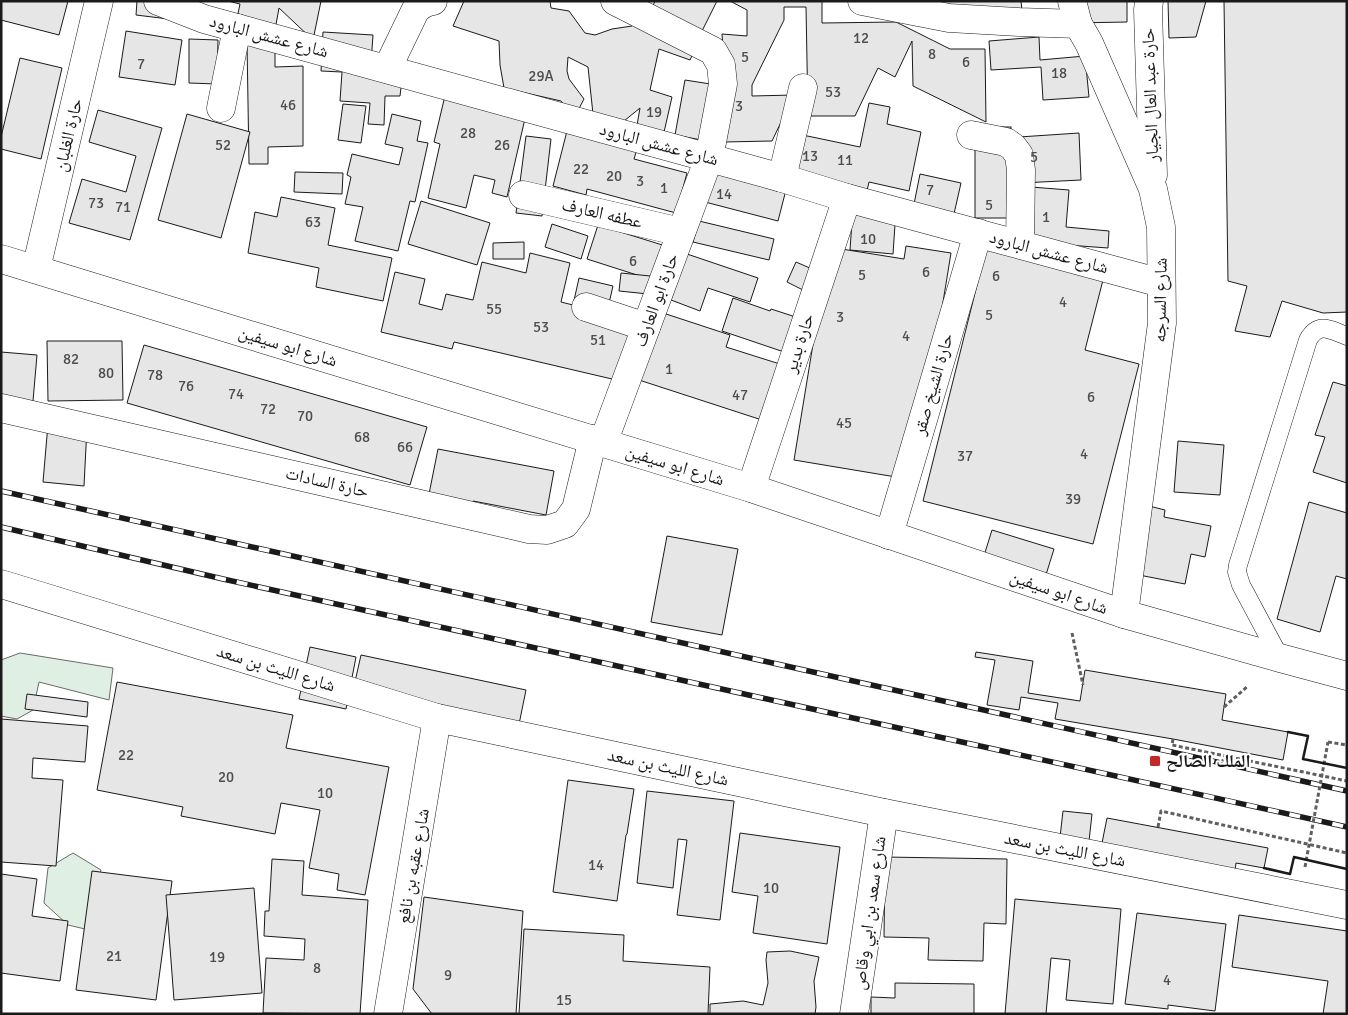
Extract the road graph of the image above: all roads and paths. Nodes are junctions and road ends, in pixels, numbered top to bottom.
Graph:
1 (99, 1) edge
2 (158, 1) edge
3 (433, 1) edge
4 (615, 1) edge
5 (862, 1) edge
6 (1148, 1) edge
7 (650, 9) edge
8 (1075, 12) edge
9 (236, 28) junction
10 (387, 69) junction
11 (803, 88) dead end
12 (220, 108) dead end
13 (971, 135) dead end
14 (709, 158) junction
15 (782, 178) junction
16 (1153, 189) junction
17 (523, 195) dead end
18 (847, 198) junction
19 (682, 232) junction
20 (978, 233) junction
21 (1020, 244) junction
22 (1, 259) edge
23 (36, 269) junction
24 (1161, 283) junction
25 (586, 307) dead end
26 (646, 327) junction
27 (1347, 336) edge
28 (1, 408) edge
29 (598, 441) junction
30 (751, 488) junction
31 (889, 534) junction
32 (1, 584) edge
33 (1063, 593) junction
34 (1124, 614) junction
35 (1280, 658) junction
36 (1347, 676) edge
37 (1083, 685) dead end
38 (437, 718) junction
39 (1173, 739) dead end
40 (1347, 745) edge
41 (1347, 781) edge
42 (884, 813) junction
43 (1158, 827) dead end
44 (1347, 853) edge
45 (1305, 867) dead end
46 (1347, 905) edge
47 (388, 1014) edge
48 (854, 1014) edge

1 - 23 street, حارة الغلبان
2 - 9 street, شارع عشش البارود
3 - 10 street
4 - 7 street, حارة ابو العارف
5 - 8 street
6 - 16 street, حارة عبد العال الجيار
7 - 14 street, حارة ابو العارف
8 - 16 street, شارع السرجه
9 - 10 street, شارع عشش البارود
9 - 12 street
10 - 14 street, شارع عشش البارود
11 - 15 street
13 - 21 street
14 - 15 street, شارع عشش البارود
14 - 19 street, حارة ابو العارف
15 - 18 street, شارع عشش البارود
16 - 24 street, شارع السرجه
17 - 19 street, عطفه العارف
18 - 20 street, شارع عشش البارود
18 - 30 street, حارة بدير
19 - 26 street, حارة ابو العارف
20 - 21 street, شارع عشش البارود
20 - 31 street, حارة الشيخ صقر
21 - 24 street, شارع عشش البارود
22 - 23 street, شارع ابو سيفين
23 - 29 street, شارع ابو سيفين
24 - 34 street, شارع السرجه
25 - 26 street
26 - 29 street, حارة ابو العارف
27 - 35 lane
28 - 29 street, حارة السادات
29 - 30 street, شارع ابو سيفين
30 - 31 street, شارع ابو سيفين
31 - 33 street, شارع ابو سيفين
32 - 38 street, شارع الليث بن سعد
33 - 34 street, شارع ابو سيفين
33 - 37 path
34 - 35 street, شارع ابو سيفين
35 - 36 street, شارع ابو سيفين
38 - 42 street, شارع الليث بن سعد
38 - 47 street, شارع عقبه بن نافع
39 - 41 path
40 - 45 path, bridge
42 - 46 street, شارع الليث بن سعد
42 - 48 street, شارع سعد بن ابي وقاص
43 - 44 path

